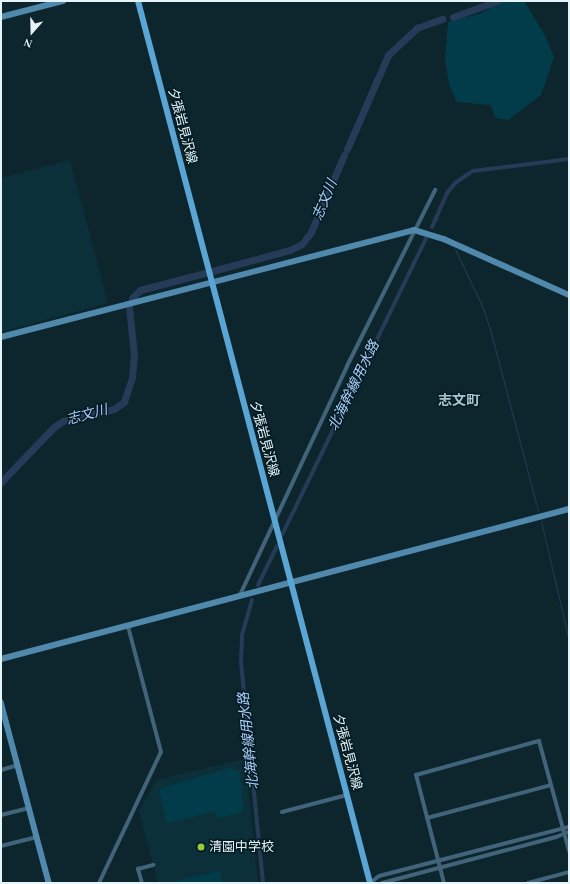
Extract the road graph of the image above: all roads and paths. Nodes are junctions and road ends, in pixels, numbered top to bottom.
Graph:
1 (63, 1) edge
2 (138, 1) edge
3 (1, 17) edge
4 (435, 190) dead end
5 (414, 230) junction
6 (212, 282) junction
7 (569, 295) edge
8 (1, 337) edge
9 (569, 510) edge
10 (274, 520) junction
11 (291, 584) junction
12 (239, 597) junction
13 (128, 626) junction
14 (1, 660) edge
15 (1, 702) edge
16 (18, 765) junction
17 (1, 770) edge
18 (551, 785) junction
19 (347, 795) junction
20 (29, 808) junction
21 (282, 812) dead end
22 (1, 815) edge
23 (427, 818) junction
24 (569, 827) edge
25 (563, 831) junction
26 (569, 832) edge
27 (36, 837) junction
28 (1, 846) edge
29 (569, 851) edge
30 (438, 861) junction
31 (153, 865) dead end
32 (440, 868) junction
33 (569, 872) edge
34 (49, 883) edge
35 (99, 883) edge
36 (142, 883) edge
37 (370, 883) edge
38 (378, 883) edge
39 (382, 883) edge
40 (444, 883) edge
41 (528, 883) edge

1 - 3 street
2 - 6 main road, 夕張岩見沢線
4 - 5 street
5 - 6 street
5 - 7 street
5 - 10 street
6 - 8 street
6 - 10 main road, 夕張岩見沢線
9 - 11 street
10 - 11 main road, 夕張岩見沢線
10 - 12 street
11 - 12 street
11 - 19 main road, 夕張岩見沢線
12 - 13 street
13 - 14 street
13 - 35 street
15 - 16 street
16 - 17 street
16 - 20 street
18 - 23 street
18 - 23 street
18 - 25 street
19 - 21 street
19 - 37 main road, 夕張岩見沢線
20 - 22 street
20 - 27 street
23 - 30 street
24 - 25 street
25 - 26 street
25 - 29 street
25 - 30 street
25 - 32 street
27 - 28 street
27 - 34 street
30 - 32 street
30 - 37 street
31 - 36 street
32 - 39 street
32 - 40 street
33 - 41 street
37 - 38 street

